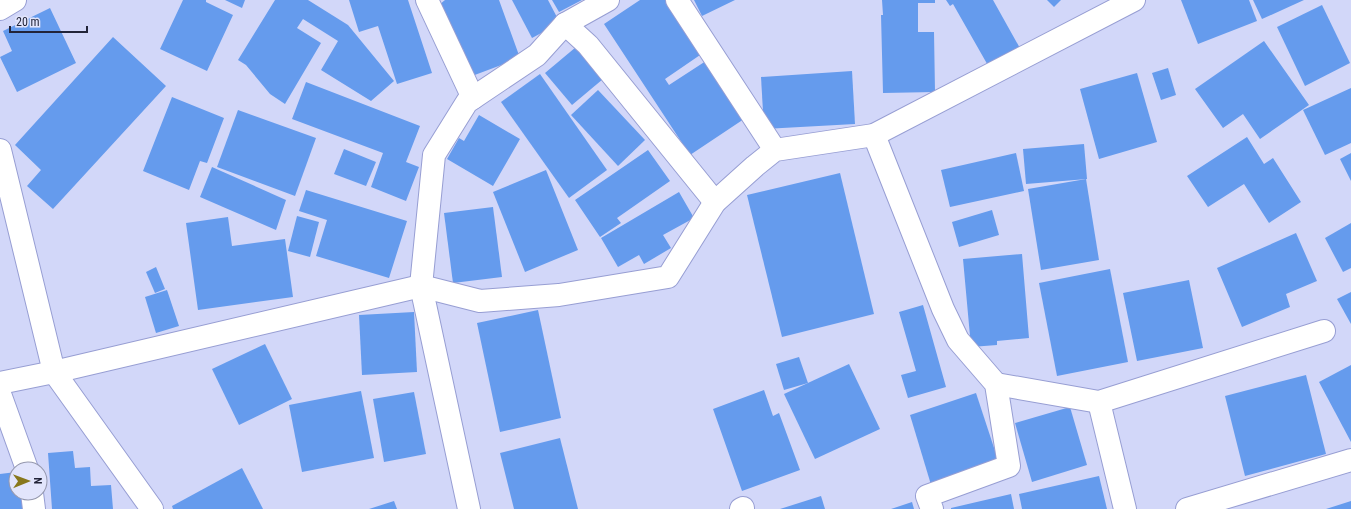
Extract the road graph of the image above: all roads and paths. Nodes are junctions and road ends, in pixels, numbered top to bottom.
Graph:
1 (15, 0) edge
2 (427, 0) edge
3 (608, 0) edge
4 (677, 0) edge
5 (1134, 0) edge
6 (0, 9) edge
7 (565, 24) junction
8 (473, 98) junction
9 (874, 135) junction
10 (0, 150) edge
11 (775, 150) junction
12 (716, 202) junction
13 (421, 286) junction
14 (1324, 332) dead end
15 (54, 372) junction
16 (0, 383) edge
17 (996, 384) junction
18 (0, 394) edge
19 (1099, 402) junction
20 (1351, 460) edge
21 (24, 461) edge
22 (152, 509) edge
23 (469, 509) edge
24 (932, 509) edge
25 (1125, 509) edge
26 (1187, 509) edge

1 - 6 street
2 - 8 street
3 - 7 street
4 - 11 street
5 - 9 street
7 - 8 street
7 - 12 street
8 - 13 street
9 - 11 street
9 - 17 street
10 - 15 street
11 - 12 street
12 - 13 street
13 - 15 street
13 - 23 street
14 - 19 street
15 - 16 street
15 - 22 street
17 - 19 street
17 - 24 street
18 - 21 street
19 - 25 street
20 - 26 street

